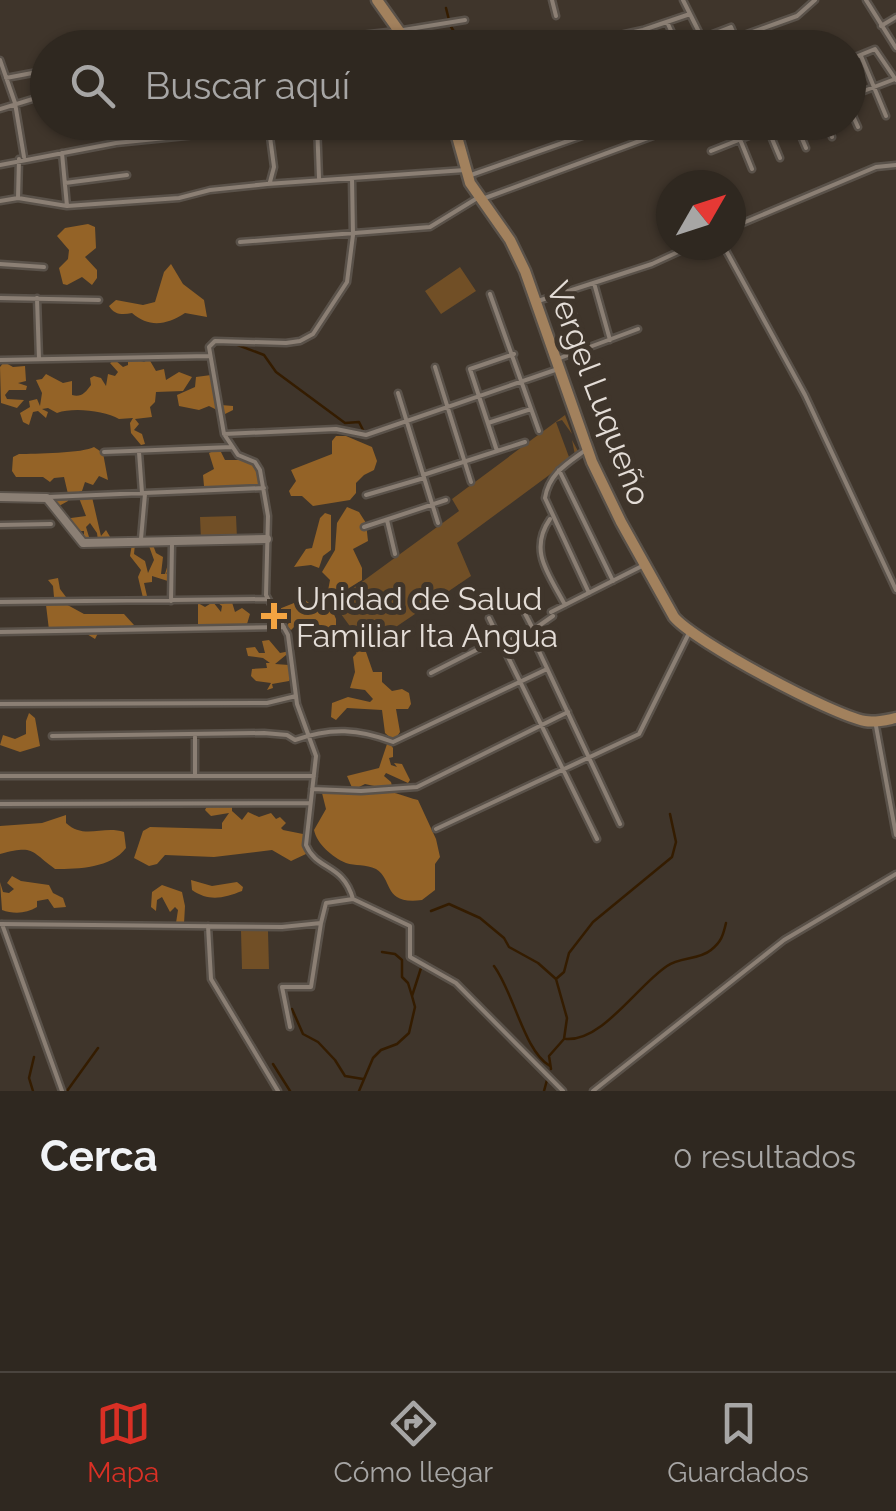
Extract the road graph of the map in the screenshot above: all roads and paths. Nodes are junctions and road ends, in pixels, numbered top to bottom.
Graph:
1 (377, 0) edge
2 (552, 0) edge
3 (683, 0) edge
4 (815, 0) edge
5 (866, 0) edge
6 (690, 14) junction
7 (556, 16) dead end
8 (896, 18) edge
9 (465, 20) dead end
10 (667, 22) junction
11 (881, 26) junction
12 (396, 30) edge
13 (403, 30) edge
14 (635, 30) edge
15 (671, 30) edge
16 (698, 30) edge
17 (758, 30) edge
18 (896, 48) edge
19 (866, 53) edge
20 (0, 60) edge
21 (866, 69) edge
22 (30, 74) edge
23 (4, 80) edge
24 (896, 80) edge
25 (874, 87) junction
26 (866, 90) edge
27 (30, 101) edge
28 (14, 104) junction
29 (0, 108) edge
30 (886, 116) dead end
31 (138, 140) edge
32 (270, 140) edge
33 (318, 140) edge
34 (457, 140) edge
35 (567, 140) edge
36 (641, 140) edge
37 (740, 140) joint
38 (772, 140) edge
39 (803, 140) edge
40 (806, 148) dead end
41 (711, 151) dead end
42 (62, 153) junction
43 (780, 158) dead end
44 (22, 159) junction
45 (0, 164) edge
46 (896, 165) edge
47 (752, 169) dead end
48 (466, 173) junction
49 (127, 175) dead end
50 (352, 178) junction
51 (319, 180) junction
52 (65, 183) junction
53 (270, 184) junction
54 (18, 198) junction
55 (480, 198) junction
56 (0, 202) edge
57 (67, 206) junction
58 (746, 222) edge
59 (353, 235) junction
60 (240, 242) dead end
61 (661, 260) edge
62 (731, 260) edge
63 (0, 264) edge
64 (44, 267) dead end
65 (594, 283) junction
66 (566, 291) junction
67 (490, 294) dead end
68 (0, 298) edge
69 (37, 298) junction
70 (99, 300) dead end
71 (538, 301) junction
72 (638, 330) dead end
73 (610, 340) junction
74 (584, 349) junction
75 (514, 354) junction
76 (210, 356) junction
77 (39, 359) junction
78 (0, 360) edge
79 (557, 364) junction
80 (435, 367) dead end
81 (523, 380) junction
82 (398, 392) dead end
83 (478, 396) junction
84 (448, 407) junction
85 (532, 408) junction
86 (407, 421) junction
87 (488, 423) junction
88 (539, 431) dead end
89 (224, 434) junction
90 (525, 442) dead end
91 (232, 446) junction
92 (587, 449) junction
93 (139, 451) junction
94 (498, 451) junction
95 (104, 452) dead end
96 (465, 462) junction
97 (559, 470) junction
98 (424, 476) junction
99 (472, 482) dead end
100 (264, 488) junction
101 (144, 492) junction
102 (366, 495) dead end
103 (0, 497) edge
104 (44, 497) junction
105 (446, 500) dead end
106 (432, 504) junction
107 (550, 514) junction
108 (386, 520) junction
109 (438, 523) dead end
110 (51, 524) dead end
111 (0, 525) edge
112 (364, 527) dead end
113 (267, 539) junction
114 (141, 544) junction
115 (172, 544) junction
116 (395, 554) dead end
117 (644, 565) junction
118 (613, 581) junction
119 (896, 590) edge
120 (589, 593) junction
121 (517, 598) dead end
122 (267, 600) junction
123 (0, 602) edge
124 (171, 602) junction
125 (564, 605) junction
126 (489, 618) dead end
127 (284, 627) junction
128 (532, 631) junction
129 (0, 632) edge
130 (689, 632) junction
131 (500, 641) junction
132 (547, 669) junction
133 (431, 673) dead end
134 (520, 682) junction
135 (296, 696) junction
136 (0, 704) edge
137 (568, 712) junction
138 (896, 718) edge
139 (875, 722) junction
140 (541, 726) junction
141 (309, 735) junction
142 (52, 736) dead end
143 (195, 736) junction
144 (589, 756) junction
145 (562, 769) junction
146 (0, 776) edge
147 (196, 776) junction
148 (314, 776) junction
149 (312, 789) junction
150 (309, 803) junction
151 (0, 804) edge
152 (620, 824) dead end
153 (436, 829) dead end
154 (896, 834) edge
155 (597, 839) dead end
156 (896, 874) edge
157 (353, 899) junction
158 (321, 923) junction
159 (1, 924) edge
160 (208, 926) junction
161 (290, 1027) dead end
162 (62, 1091) edge
163 (278, 1091) edge
164 (564, 1091) edge
165 (592, 1091) edge

1 - 12 main road
2 - 7 street
3 - 6 street
4 - 17 street
5 - 11 street
6 - 10 street
6 - 16 street
8 - 11 street
9 - 13 street
10 - 14 street
10 - 15 street
11 - 18 street
19 - 24 street
20 - 23 street
21 - 25 street
22 - 23 street
23 - 28 street
24 - 25 street
25 - 26 street
25 - 30 street
27 - 28 street
28 - 29 street
28 - 44 street
31 - 42 street
32 - 53 street
33 - 51 street
34 - 48 main road, Vergel Luqueño
35 - 48 street
36 - 55 street
37 - 41 street
37 - 47 street
38 - 43 street
39 - 40 street
42 - 44 street
42 - 52 street
44 - 45 street
44 - 54 street
46 - 58 street
48 - 50 street
48 - 55 main road, Vergel Luqueño
49 - 52 street
50 - 51 street
50 - 59 street
51 - 53 street
52 - 57 street
53 - 57 street
54 - 56 street
54 - 57 street
55 - 59 street
55 - 71 main road, Vergel Luqueño
59 - 60 street
59 - 76 street
61 - 65 street
62 - 119 street
63 - 64 street
65 - 66 street
65 - 73 street
66 - 71 street
66 - 74 street
67 - 75 street
68 - 69 street
69 - 70 street
69 - 77 street
71 - 79 main road, Vergel Luqueño
72 - 73 street
73 - 74 street
74 - 79 street
75 - 81 street
75 - 83 street
76 - 77 street
76 - 89 street
77 - 78 street
79 - 81 street
79 - 92 main road, Vergel Luqueño
80 - 84 street
81 - 83 street
81 - 85 street
82 - 86 street
83 - 84 street
83 - 87 street
84 - 86 street
84 - 96 street
85 - 87 street
85 - 88 street
86 - 89 street
86 - 98 street
87 - 94 street
89 - 91 street
90 - 94 street
91 - 93 street
91 - 100 street
92 - 97 street
92 - 117 main road, Vergel Luqueño
93 - 95 street
93 - 101 street
94 - 96 street
96 - 98 street
96 - 99 street
97 - 107 street
97 - 118 street
98 - 102 street
98 - 106 street
100 - 101 street
100 - 113 street
101 - 104 street
101 - 114 street
103 - 104 street
104 - 114 street
105 - 106 street
106 - 108 street
106 - 109 street
107 - 120 street
107 - 125 street
108 - 112 street
108 - 116 street
110 - 111 street
113 - 115 street
113 - 122 street
114 - 115 street
115 - 124 street
117 - 118 street
117 - 130 main road, Vergel Luqueño
118 - 120 street
120 - 125 street
121 - 128 street
122 - 124 street
122 - 127 street
123 - 124 street
125 - 128 street
126 - 131 street
127 - 129 street
127 - 135 street
128 - 131 street
128 - 132 street
130 - 139 main road, Vergel Luqueño
130 - 144 street
131 - 133 street
131 - 134 street
132 - 134 street
132 - 137 street
134 - 140 street
134 - 141 street
135 - 136 street
135 - 141 street
137 - 140 street
137 - 144 street
138 - 139 main road, Vergel Luqueño
139 - 154 street
140 - 145 street
140 - 149 street
141 - 143 street
141 - 148 street
142 - 143 street
143 - 147 street
144 - 145 street
144 - 152 street
145 - 153 street
145 - 155 street
146 - 147 street
147 - 148 street
148 - 149 street
149 - 150 street
150 - 151 street
150 - 157 street
156 - 165 street
157 - 158 street
157 - 164 street
158 - 160 street
158 - 161 street
159 - 160 street
159 - 162 street
160 - 163 street

